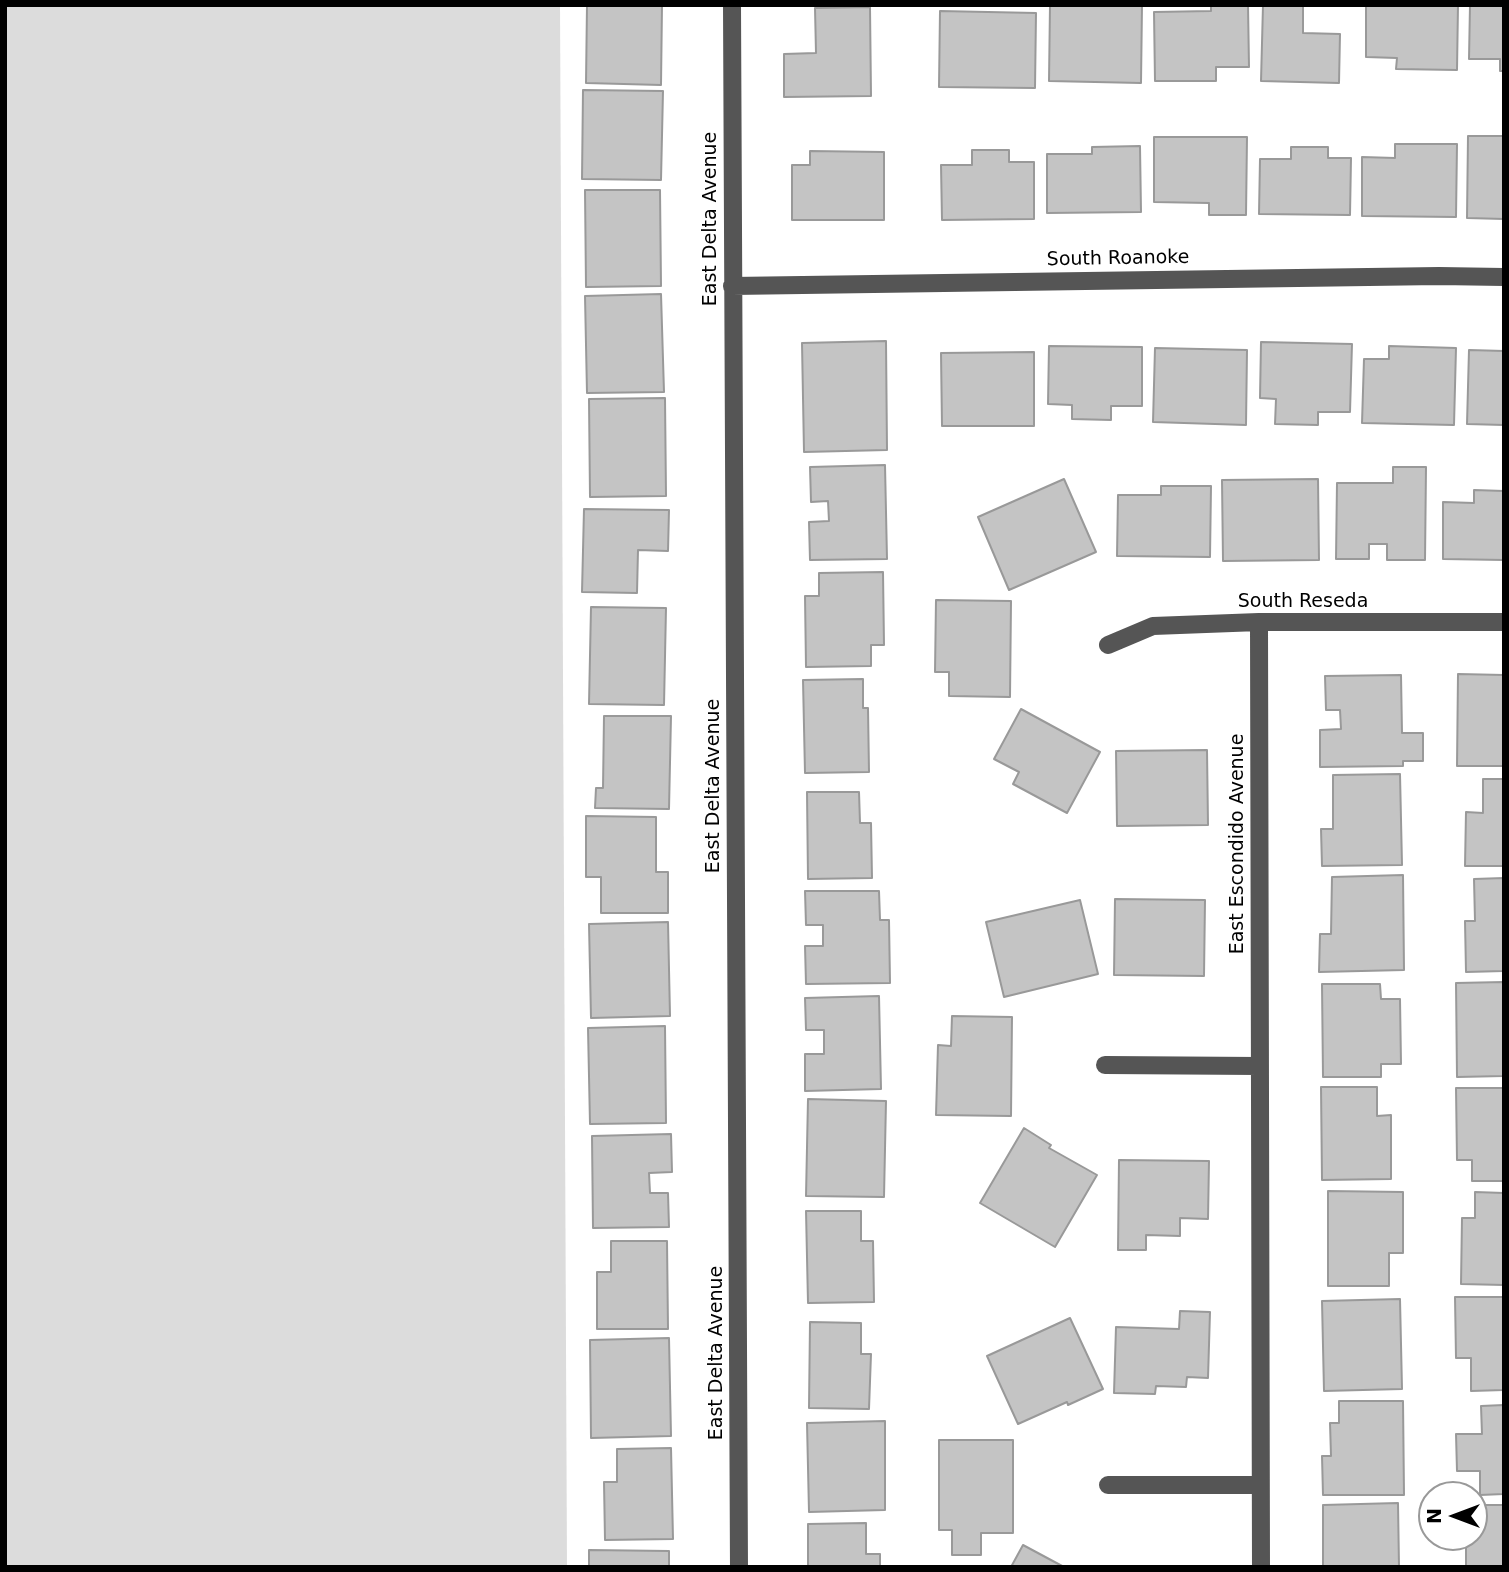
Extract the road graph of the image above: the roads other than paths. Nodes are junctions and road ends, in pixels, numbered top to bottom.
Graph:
1 (732, 5) edge
2 (1504, 277) edge
3 (732, 286) junction
4 (1259, 622) junction
5 (1504, 622) edge
6 (1108, 645) dead end
7 (1105, 1065) dead end
8 (1259, 1066) junction
9 (1108, 1485) dead end
10 (1260, 1485) junction
11 (739, 1567) edge
12 (1261, 1567) edge

1 - 3 street, East Delta Avenue
2 - 3 street, South Roanoke
3 - 11 street, East Delta Avenue
4 - 5 street, South Reseda
4 - 6 street, South Reseda
4 - 8 street, East Escondido Avenue
7 - 8 street
8 - 10 street, East Escondido Avenue
9 - 10 street
10 - 12 street, East Escondido Avenue

